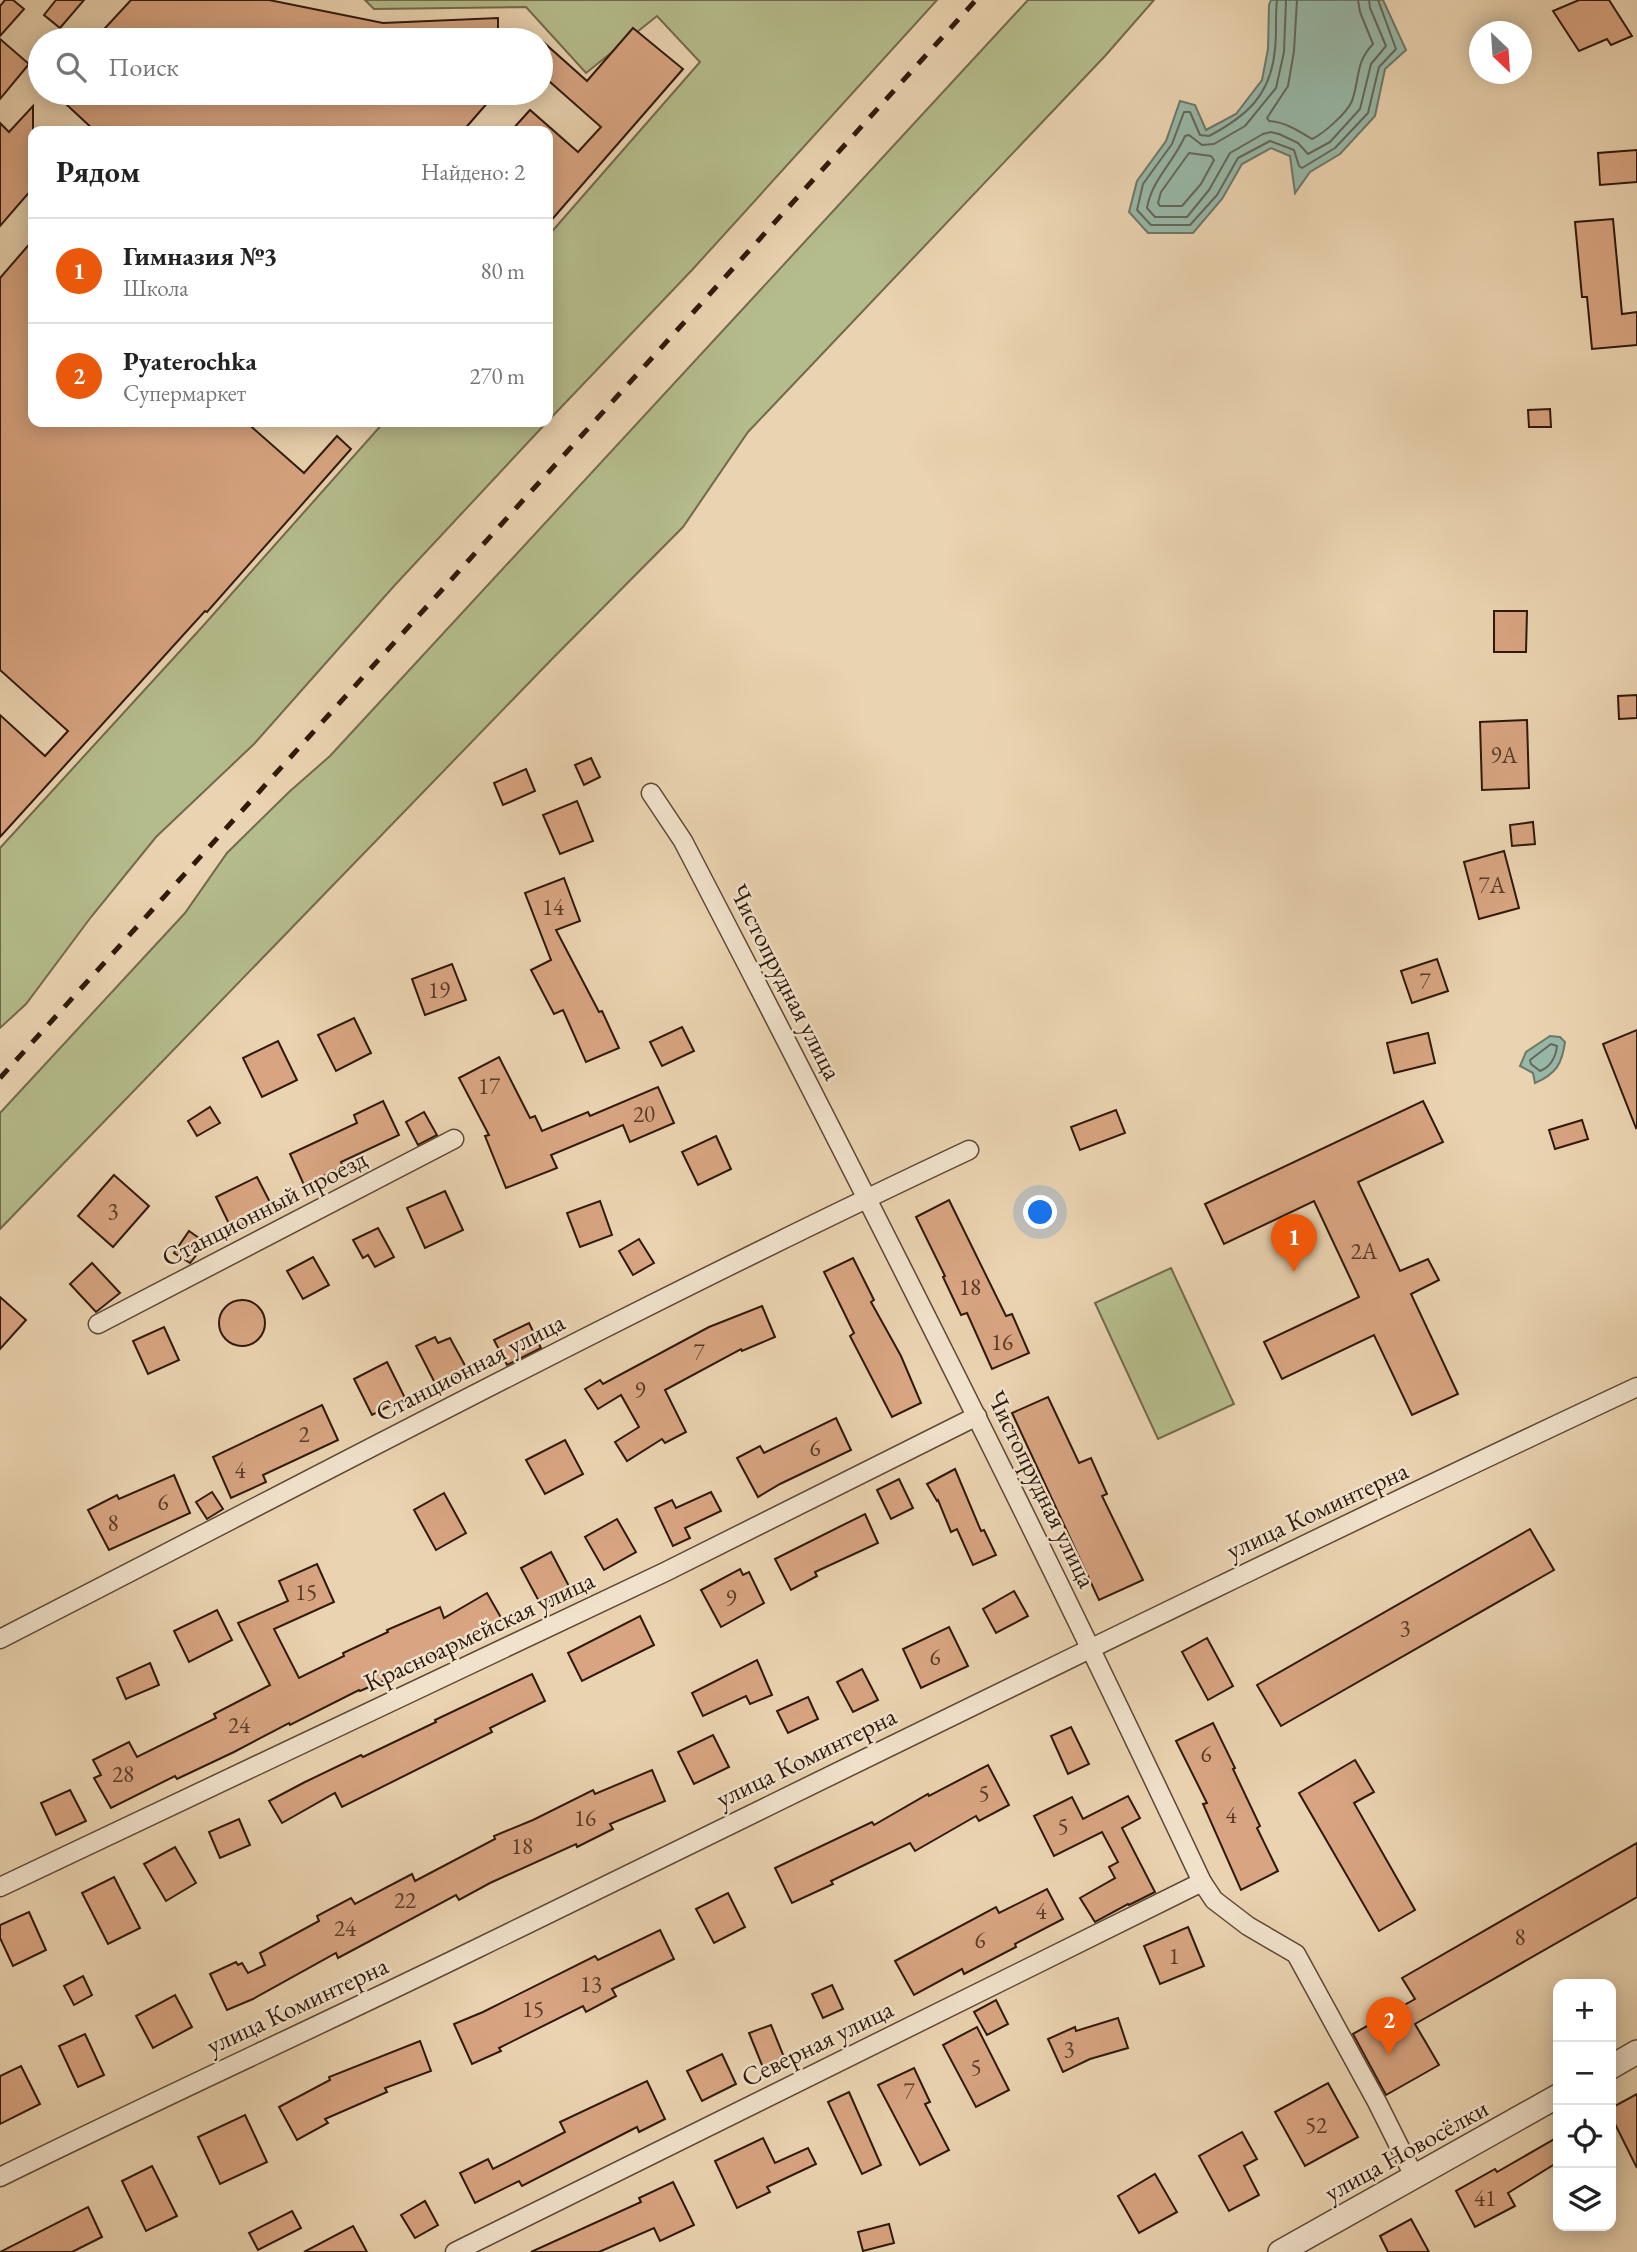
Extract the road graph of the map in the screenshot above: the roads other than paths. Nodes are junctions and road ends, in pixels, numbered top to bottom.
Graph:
1 (651, 793) dead end
2 (454, 1139) dead end
3 (968, 1150) dead end
4 (867, 1197) junction
5 (97, 1324) dead end
6 (1637, 1387) edge
7 (977, 1416) junction
8 (0, 1639) edge
9 (1091, 1647) junction
10 (1202, 1882) junction
11 (0, 1887) edge
12 (1637, 2052) edge
13 (1616, 2064) edge
14 (1553, 2099) edge
15 (0, 2177) edge
16 (1415, 2178) junction
17 (455, 2252) edge
18 (1280, 2252) edge

1 - 4 street, Чистопрудная улица
2 - 5 street, Станционный проезд
3 - 4 street, Станционная улица
4 - 7 street, Чистопрудная улица
4 - 8 street, Станционная улица
6 - 9 street, улица Коминтерна
7 - 9 street, Чистопрудная улица
7 - 11 street, Красноармейская улица
9 - 10 street, Чистопрудная улица
9 - 15 street, улица Коминтерна
10 - 16 street, Чистопрудная улица
10 - 17 street, Северная улица
12 - 13 street
14 - 16 street, улица Новосёлки
16 - 18 street, улица Новосёлки

